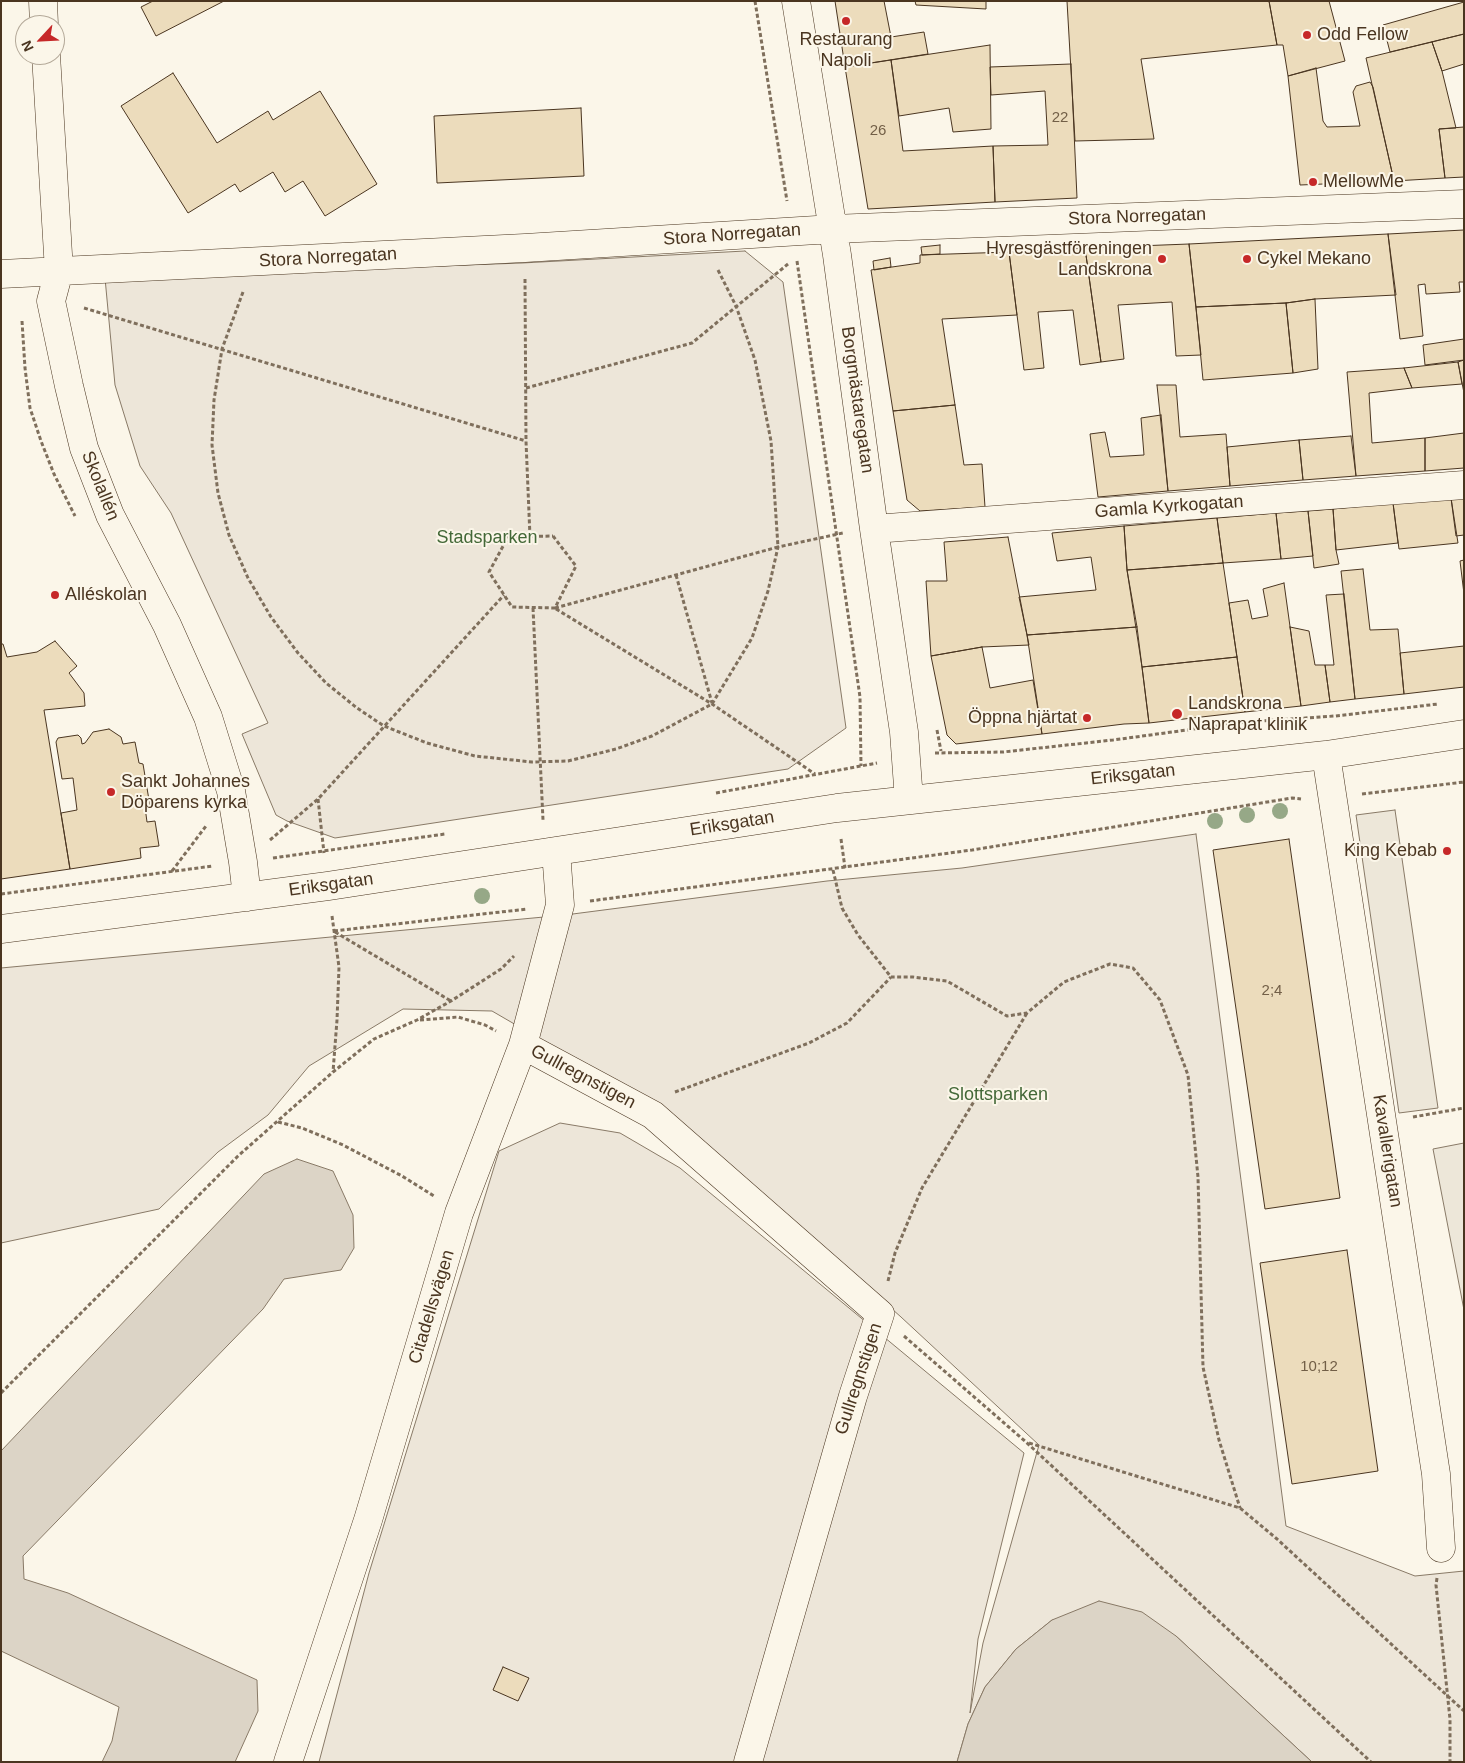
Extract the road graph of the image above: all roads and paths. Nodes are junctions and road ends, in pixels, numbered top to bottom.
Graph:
1 (43, 1) edge
2 (755, 1) edge
3 (796, 1) edge
4 (44, 15) edge
5 (47, 65) edge
6 (1464, 204) edge
7 (834, 229) junction
8 (792, 231) junction
9 (525, 248) junction
10 (715, 264) dead end
11 (59, 271) junction
12 (1, 274) edge
13 (244, 290) dead end
14 (51, 301) junction
15 (736, 306) junction
16 (21, 316) dead end
17 (222, 349) junction
18 (526, 388) junction
19 (526, 441) junction
20 (1464, 484) edge
21 (76, 518) dead end
22 (874, 530) junction
23 (838, 534) junction
24 (530, 536) junction
25 (778, 547) junction
26 (676, 575) junction
27 (504, 595) junction
28 (533, 608) junction
29 (555, 608) junction
30 (712, 704) junction
31 (384, 726) junction
32 (1464, 734) edge
33 (1326, 755) junction
34 (540, 761) junction
35 (860, 766) dead end
36 (815, 774) dead end
37 (1464, 782) edge
38 (1332, 797) junction
39 (318, 799) junction
40 (909, 800) junction
41 (543, 820) dead end
42 (207, 824) dead end
43 (556, 851) junction
44 (243, 862) junction
45 (832, 870) junction
46 (172, 871) dead end
47 (328, 886) junction
48 (247, 897) junction
49 (560, 905) junction
50 (1, 929) edge
51 (334, 932) junction
52 (514, 955) dead end
53 (891, 977) junction
54 (451, 1001) junction
55 (1027, 1013) junction
56 (417, 1020) junction
57 (523, 1045) junction
58 (333, 1072) junction
59 (1464, 1108) edge
60 (654, 1115) junction
61 (277, 1122) junction
62 (1382, 1122) junction
63 (460, 1213) junction
64 (880, 1314) junction
65 (1, 1393) edge
66 (1026, 1442) junction
67 (1240, 1508) junction
68 (1441, 1548) joint
69 (1448, 1696) junction
70 (1464, 1711) edge
71 (297, 1736) junction
72 (288, 1762) edge
73 (311, 1762) edge
74 (748, 1762) edge
75 (1371, 1762) edge
76 (1450, 1762) edge

1 - 4 street
2 - 8 path
3 - 7 street, Borgmästaregatan
5 - 11 street, Skolallén
6 - 7 street, Stora Norregatan
7 - 8 street, Stora Norregatan
7 - 22 street, Borgmästaregatan
8 - 9 street, Stora Norregatan
9 - 11 street, Stora Norregatan
9 - 18 path
10 - 15 path
11 - 12 street, Stora Norregatan
11 - 14 street, Skolallén
13 - 17 path
14 - 17 path
14 - 44 street, Skolallén
15 - 18 path
15 - 23 path
15 - 25 path
16 - 21 path
17 - 19 path
17 - 31 path
18 - 19 path
19 - 24 path
20 - 22 street, Gamla Kyrkogatan
22 - 23 path
22 - 40 street, Borgmästaregatan
23 - 25 path
23 - 35 path
24 - 27 path
24 - 29 path
25 - 26 path
25 - 30 path
26 - 29 path
26 - 30 path
27 - 28 path
27 - 31 path
28 - 29 path
28 - 34 path
29 - 30 path
30 - 34 path
30 - 36 path
31 - 34 path
31 - 39 path
32 - 33 street, Eriksgatan
33 - 38 street, Kavallerigatan
33 - 40 street, Eriksgatan
34 - 41 path
37 - 38 path
38 - 45 path
38 - 62 street, Kavallerigatan
39 - 44 path
39 - 47 path
40 - 43 street, Eriksgatan
42 - 46 path
43 - 47 street, Eriksgatan
43 - 49 street, Citadellsvägen
44 - 48 street, Skolallén
45 - 49 path
45 - 53 path
47 - 48 street, Eriksgatan
47 - 51 path
48 - 50 street, Eriksgatan
49 - 51 path
49 - 57 street, Citadellsvägen
51 - 54 path
51 - 58 path
52 - 54 path
53 - 55 path
53 - 60 path
54 - 56 path
55 - 64 path
55 - 67 path
56 - 57 path
56 - 58 path
57 - 60 street, Gullregnstigen
57 - 63 street, Citadellsvägen
58 - 61 path
59 - 62 path
60 - 64 street, Gullregnstigen
61 - 63 path
61 - 65 path
62 - 68 street, Kavallerigatan
63 - 71 street, Citadellsvägen
64 - 66 path
64 - 74 street, Gullregnstigen
66 - 67 path
66 - 75 path
67 - 69 path
68 - 69 path
69 - 70 path
69 - 76 path
71 - 72 street, Citadellsvägen
71 - 73 street

